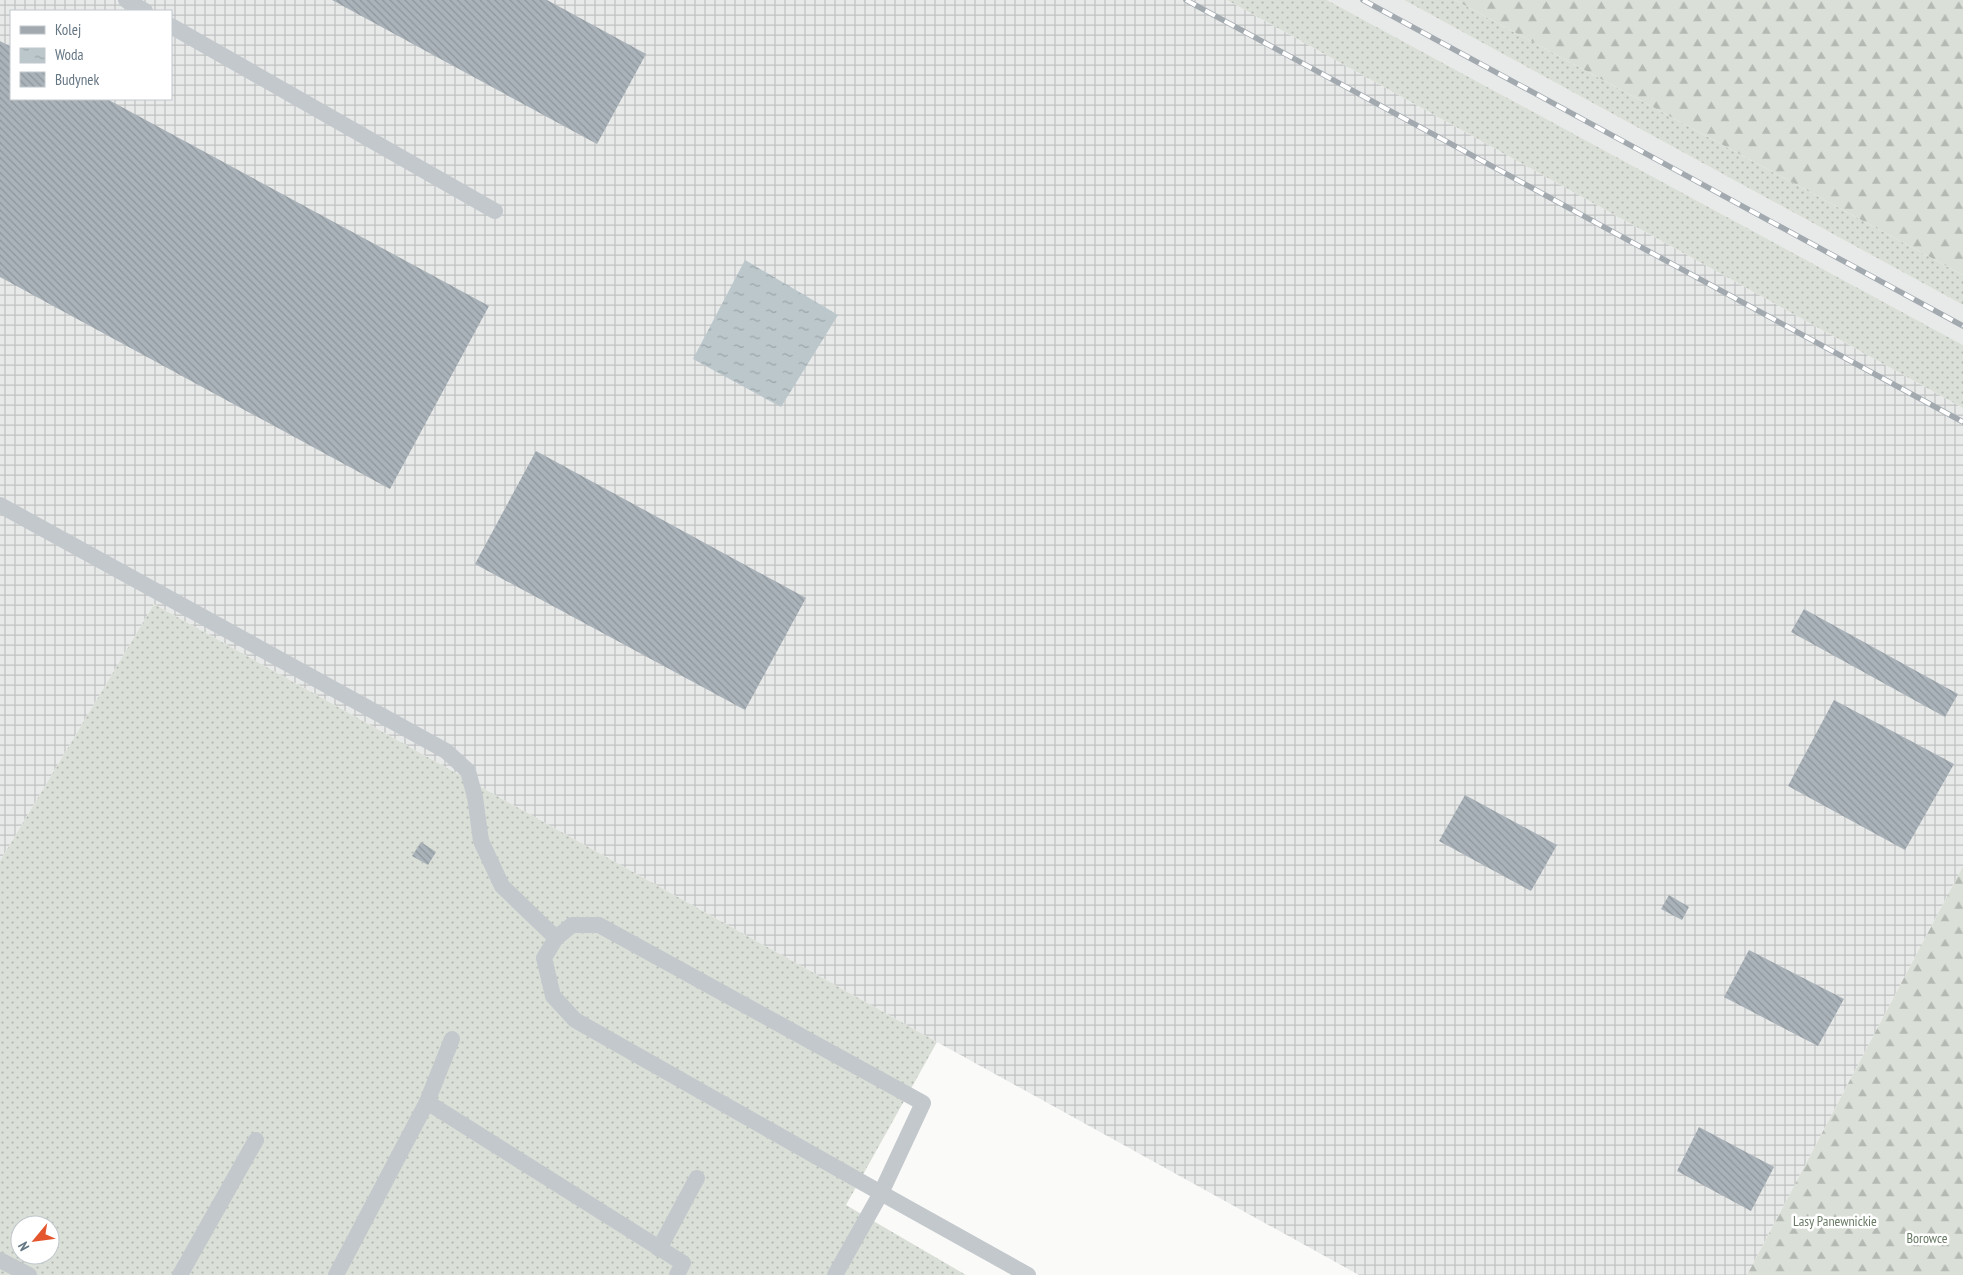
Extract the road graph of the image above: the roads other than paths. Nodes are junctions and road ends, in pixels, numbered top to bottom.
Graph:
1 (126, 0) edge
2 (143, 10) edge
3 (172, 27) edge
4 (495, 211) dead end
5 (0, 505) edge
6 (556, 938) junction
7 (452, 1039) dead end
8 (427, 1102) junction
9 (256, 1140) dead end
10 (697, 1178) dead end
11 (881, 1193) junction
12 (659, 1249) junction
13 (0, 1260) edge
14 (29, 1275) edge
15 (180, 1275) edge
16 (336, 1275) edge
17 (677, 1275) edge
18 (834, 1275) edge
19 (1028, 1275) edge

1 - 2 lane
3 - 4 lane
5 - 6 lane
6 - 11 lane
6 - 11 lane
7 - 8 lane
8 - 12 lane
8 - 16 lane
9 - 15 lane
10 - 12 lane
11 - 18 lane
11 - 19 lane
12 - 17 lane
13 - 14 lane

